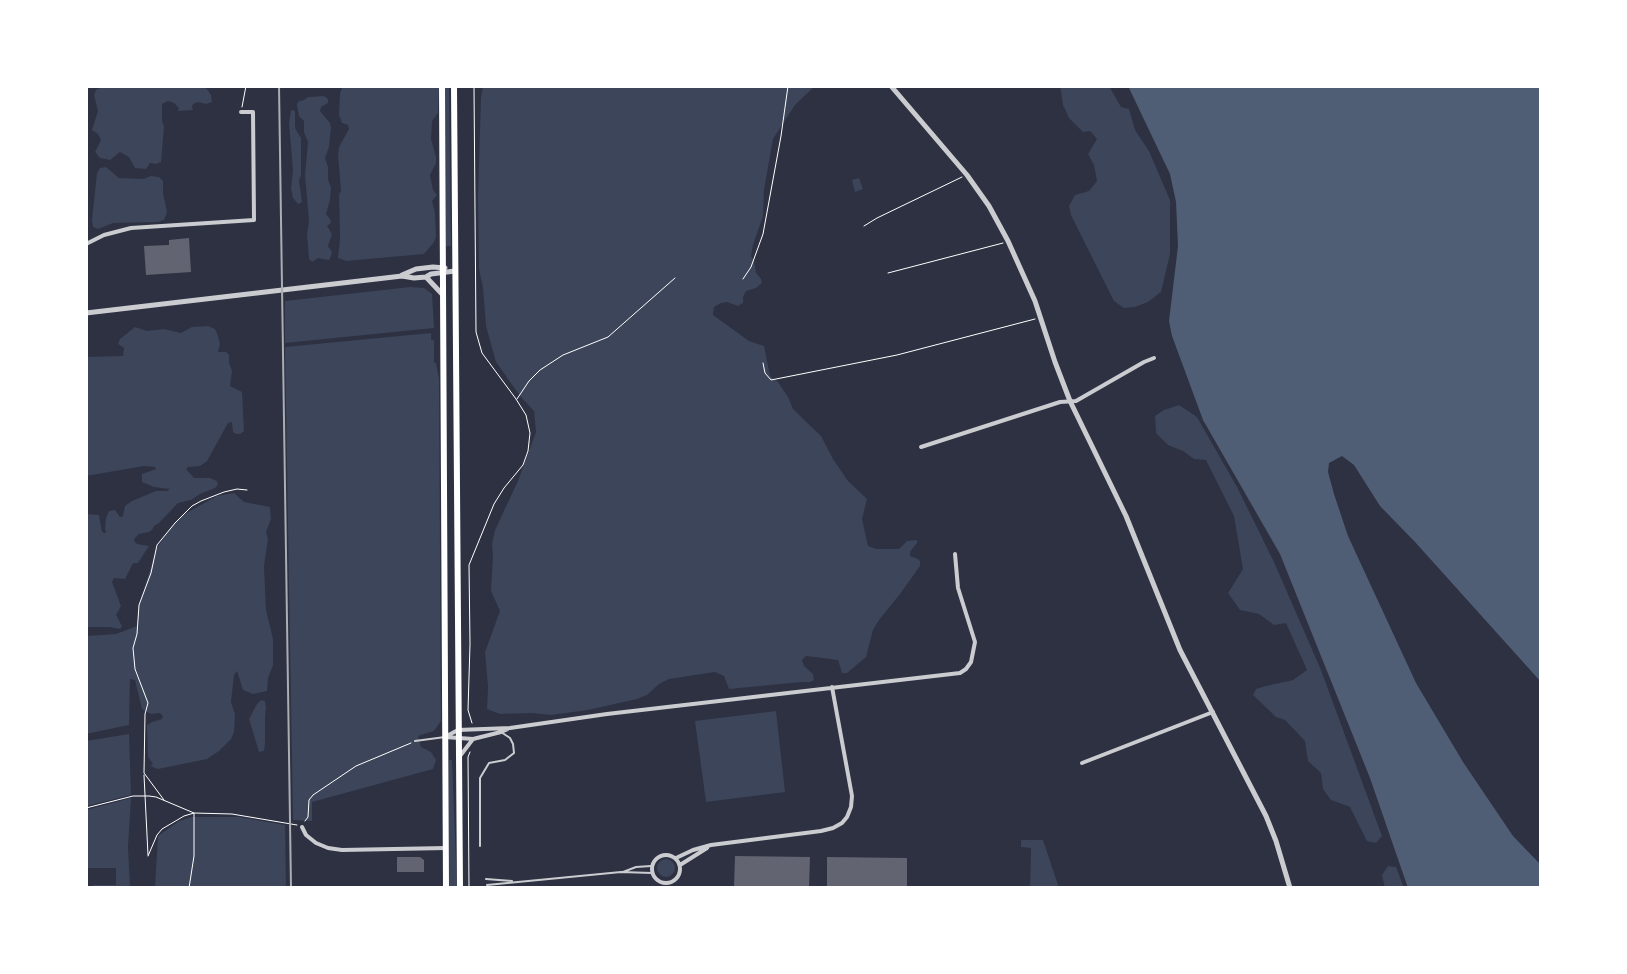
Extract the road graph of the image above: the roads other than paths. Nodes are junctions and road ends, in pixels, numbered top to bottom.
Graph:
1 (442, 86) edge
2 (454, 86) edge
3 (892, 86) edge
4 (241, 112) road end
5 (86, 244) edge
6 (442, 270) junction
7 (455, 271) junction
8 (402, 276) junction
9 (426, 277) junction
10 (442, 294) junction
11 (86, 313) edge
12 (1154, 358) dead end
13 (1070, 401) junction
14 (925, 453) dead end
15 (955, 554) dead end
16 (832, 687) junction
17 (1213, 712) junction
18 (510, 728) junction
19 (458, 730) junction
20 (501, 732) junction
21 (444, 737) junction
22 (458, 739) junction
23 (473, 739) junction
24 (415, 741) road end
25 (459, 757) junction
26 (1082, 763) dead end
27 (302, 827) road end
28 (711, 845) junction
29 (480, 846) dead end
30 (446, 848) junction
31 (676, 858) junction
32 (680, 864) junction
33 (652, 866) junction
34 (621, 872) junction
35 (652, 873) junction
36 (486, 879) dead end
37 (517, 881) junction
38 (487, 885) dead end
39 (661, 885) edge
40 (670, 885) edge
41 (446, 888) edge
42 (460, 888) edge
43 (1290, 888) edge

1 - 6 main road
2 - 7 main road
3 - 13 street
4 - 5 street
6 - 7 street
6 - 8 street
6 - 9 street
6 - 10 main road
7 - 19 main road
8 - 9 street
8 - 11 street
9 - 10 street
10 - 21 main road
12 - 13 street
13 - 14 street
13 - 17 street
15 - 16 street
16 - 18 street
16 - 28 street
17 - 26 street
17 - 43 street
18 - 19 street
18 - 20 street
19 - 21 street
19 - 22 main road
20 - 23 street
20 - 29 lane
21 - 22 street
21 - 24 lane
21 - 30 main road
22 - 23 street
22 - 25 main road
23 - 25 street
25 - 42 main road
27 - 30 street
28 - 31 street
28 - 32 street
30 - 41 main road
31 - 32 street
31 - 33 street
32 - 40 street
33 - 34 lane
33 - 35 street
34 - 35 lane
34 - 37 lane
35 - 39 street
36 - 37 lane
37 - 38 lane
39 - 40 street

